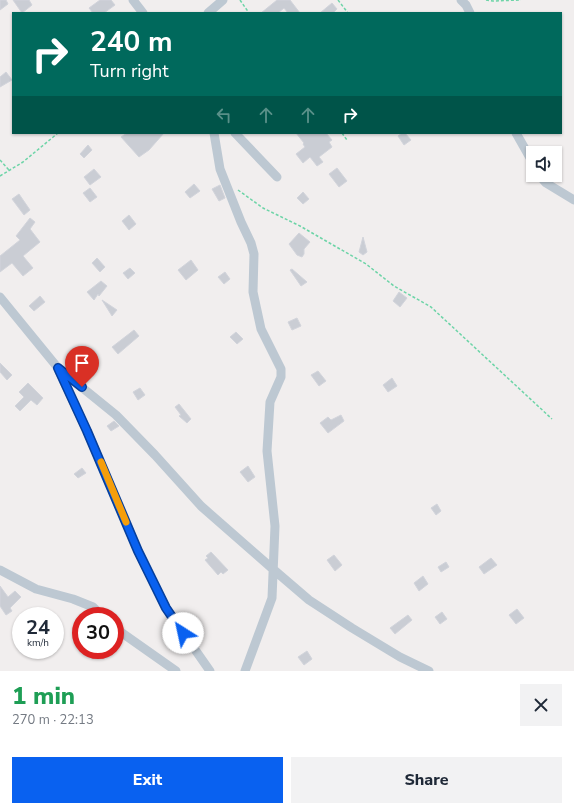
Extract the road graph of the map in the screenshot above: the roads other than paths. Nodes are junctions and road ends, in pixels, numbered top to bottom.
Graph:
1 (133, 0) edge
2 (223, 0) edge
3 (461, 0) edge
4 (142, 12) edge
5 (209, 12) edge
6 (470, 12) edge
7 (214, 134) edge
8 (236, 134) edge
9 (517, 134) edge
10 (526, 151) edge
11 (277, 177) dead end
12 (545, 182) edge
13 (574, 200) edge
14 (0, 296) edge
15 (58, 368) junction
16 (0, 570) edge
17 (274, 570) junction
18 (93, 607) edge
19 (124, 634) edge
20 (176, 671) edge
21 (210, 671) edge
22 (245, 671) edge
23 (429, 671) edge

1 - 4 street
2 - 5 street
3 - 6 street
7 - 17 street
8 - 11 street
9 - 10 street
12 - 13 street
14 - 15 street
15 - 17 street
15 - 21 street
16 - 18 street
17 - 22 street
17 - 23 street
19 - 20 street

